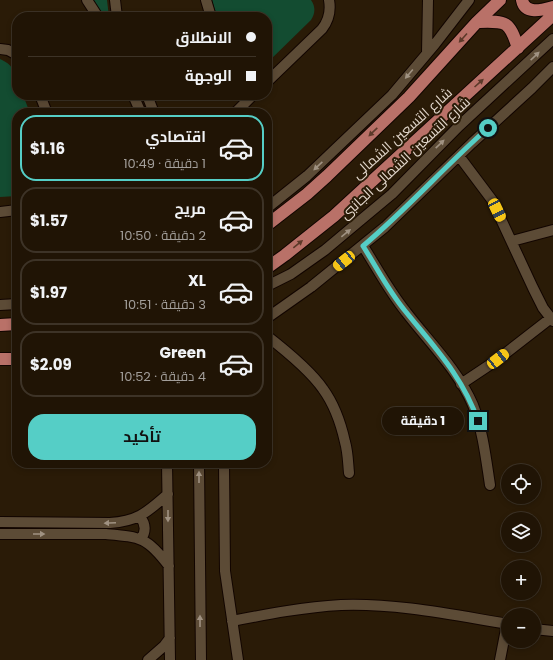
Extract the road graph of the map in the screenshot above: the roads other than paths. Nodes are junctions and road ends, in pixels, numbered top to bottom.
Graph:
1 (87, 0) edge
2 (115, 0) edge
3 (206, 0) edge
4 (329, 0) edge
5 (428, 0) edge
6 (469, 0) edge
7 (500, 0) edge
8 (522, 0) edge
9 (553, 7) edge
10 (95, 12) edge
11 (116, 12) edge
12 (210, 12) edge
13 (553, 15) edge
14 (477, 22) junction
15 (553, 39) edge
16 (518, 48) junction
17 (0, 49) edge
18 (12, 52) edge
19 (427, 53) junction
20 (553, 66) edge
21 (272, 77) edge
22 (246, 100) edge
23 (239, 108) edge
24 (459, 156) junction
25 (272, 204) edge
26 (12, 211) edge
27 (0, 212) edge
28 (272, 221) edge
29 (553, 230) edge
30 (512, 241) junction
31 (363, 246) junction
32 (272, 264) edge
33 (272, 284) edge
34 (12, 304) edge
35 (0, 305) edge
36 (272, 314) edge
37 (552, 319) edge
38 (12, 324) edge
39 (0, 325) edge
40 (272, 341) edge
41 (12, 358) edge
42 (0, 359) edge
43 (461, 384) junction
44 (167, 468) edge
45 (199, 468) edge
46 (224, 468) edge
47 (349, 473) dead end
48 (490, 486) dead end
49 (168, 494) junction
50 (140, 517) junction
51 (0, 522) edge
52 (56, 523) junction
53 (0, 534) edge
54 (56, 534) junction
55 (141, 539) junction
56 (169, 566) junction
57 (232, 622) junction
58 (501, 623) edge
59 (541, 629) edge
60 (553, 631) edge
61 (170, 638) junction
62 (503, 648) edge
63 (148, 660) edge
64 (170, 660) edge
65 (201, 660) edge
66 (238, 660) edge
67 (500, 660) edge

1 - 10 street
2 - 11 street
3 - 12 street
4 - 21 street
5 - 19 street
6 - 19 street
7 - 14 main road, شارع التسعين الشمالى
8 - 9 main road
13 - 16 main road, شارع التسعين الشمالى
14 - 16 main road
14 -> 28 main road, شارع التسعين الشمالى
33 -> 15 street, شارع التسعين الشمالى الجانبى
32 -> 16 main road, شارع التسعين الشمالى
17 - 18 street
19 -> 25 street
20 - 24 street
22 - 23 street
24 - 30 street
24 - 31 street
26 - 27 street
29 - 30 street
30 - 37 street
31 - 36 street
31 - 43 street
34 - 35 street
37 - 43 street
38 - 39 main road
40 - 47 street
41 - 42 main road
43 - 48 street
44 - 49 street
65 -> 45 street
46 - 57 street
49 - 50 street
49 -> 56 street
50 -> 52 street
50 - 55 street
51 - 52 street
52 - 54 street
53 -> 54 street
54 - 55 street
55 - 56 street
56 - 61 street
57 - 58 street
57 - 66 street
59 - 60 street
61 - 63 street
61 - 64 street
62 - 67 street

